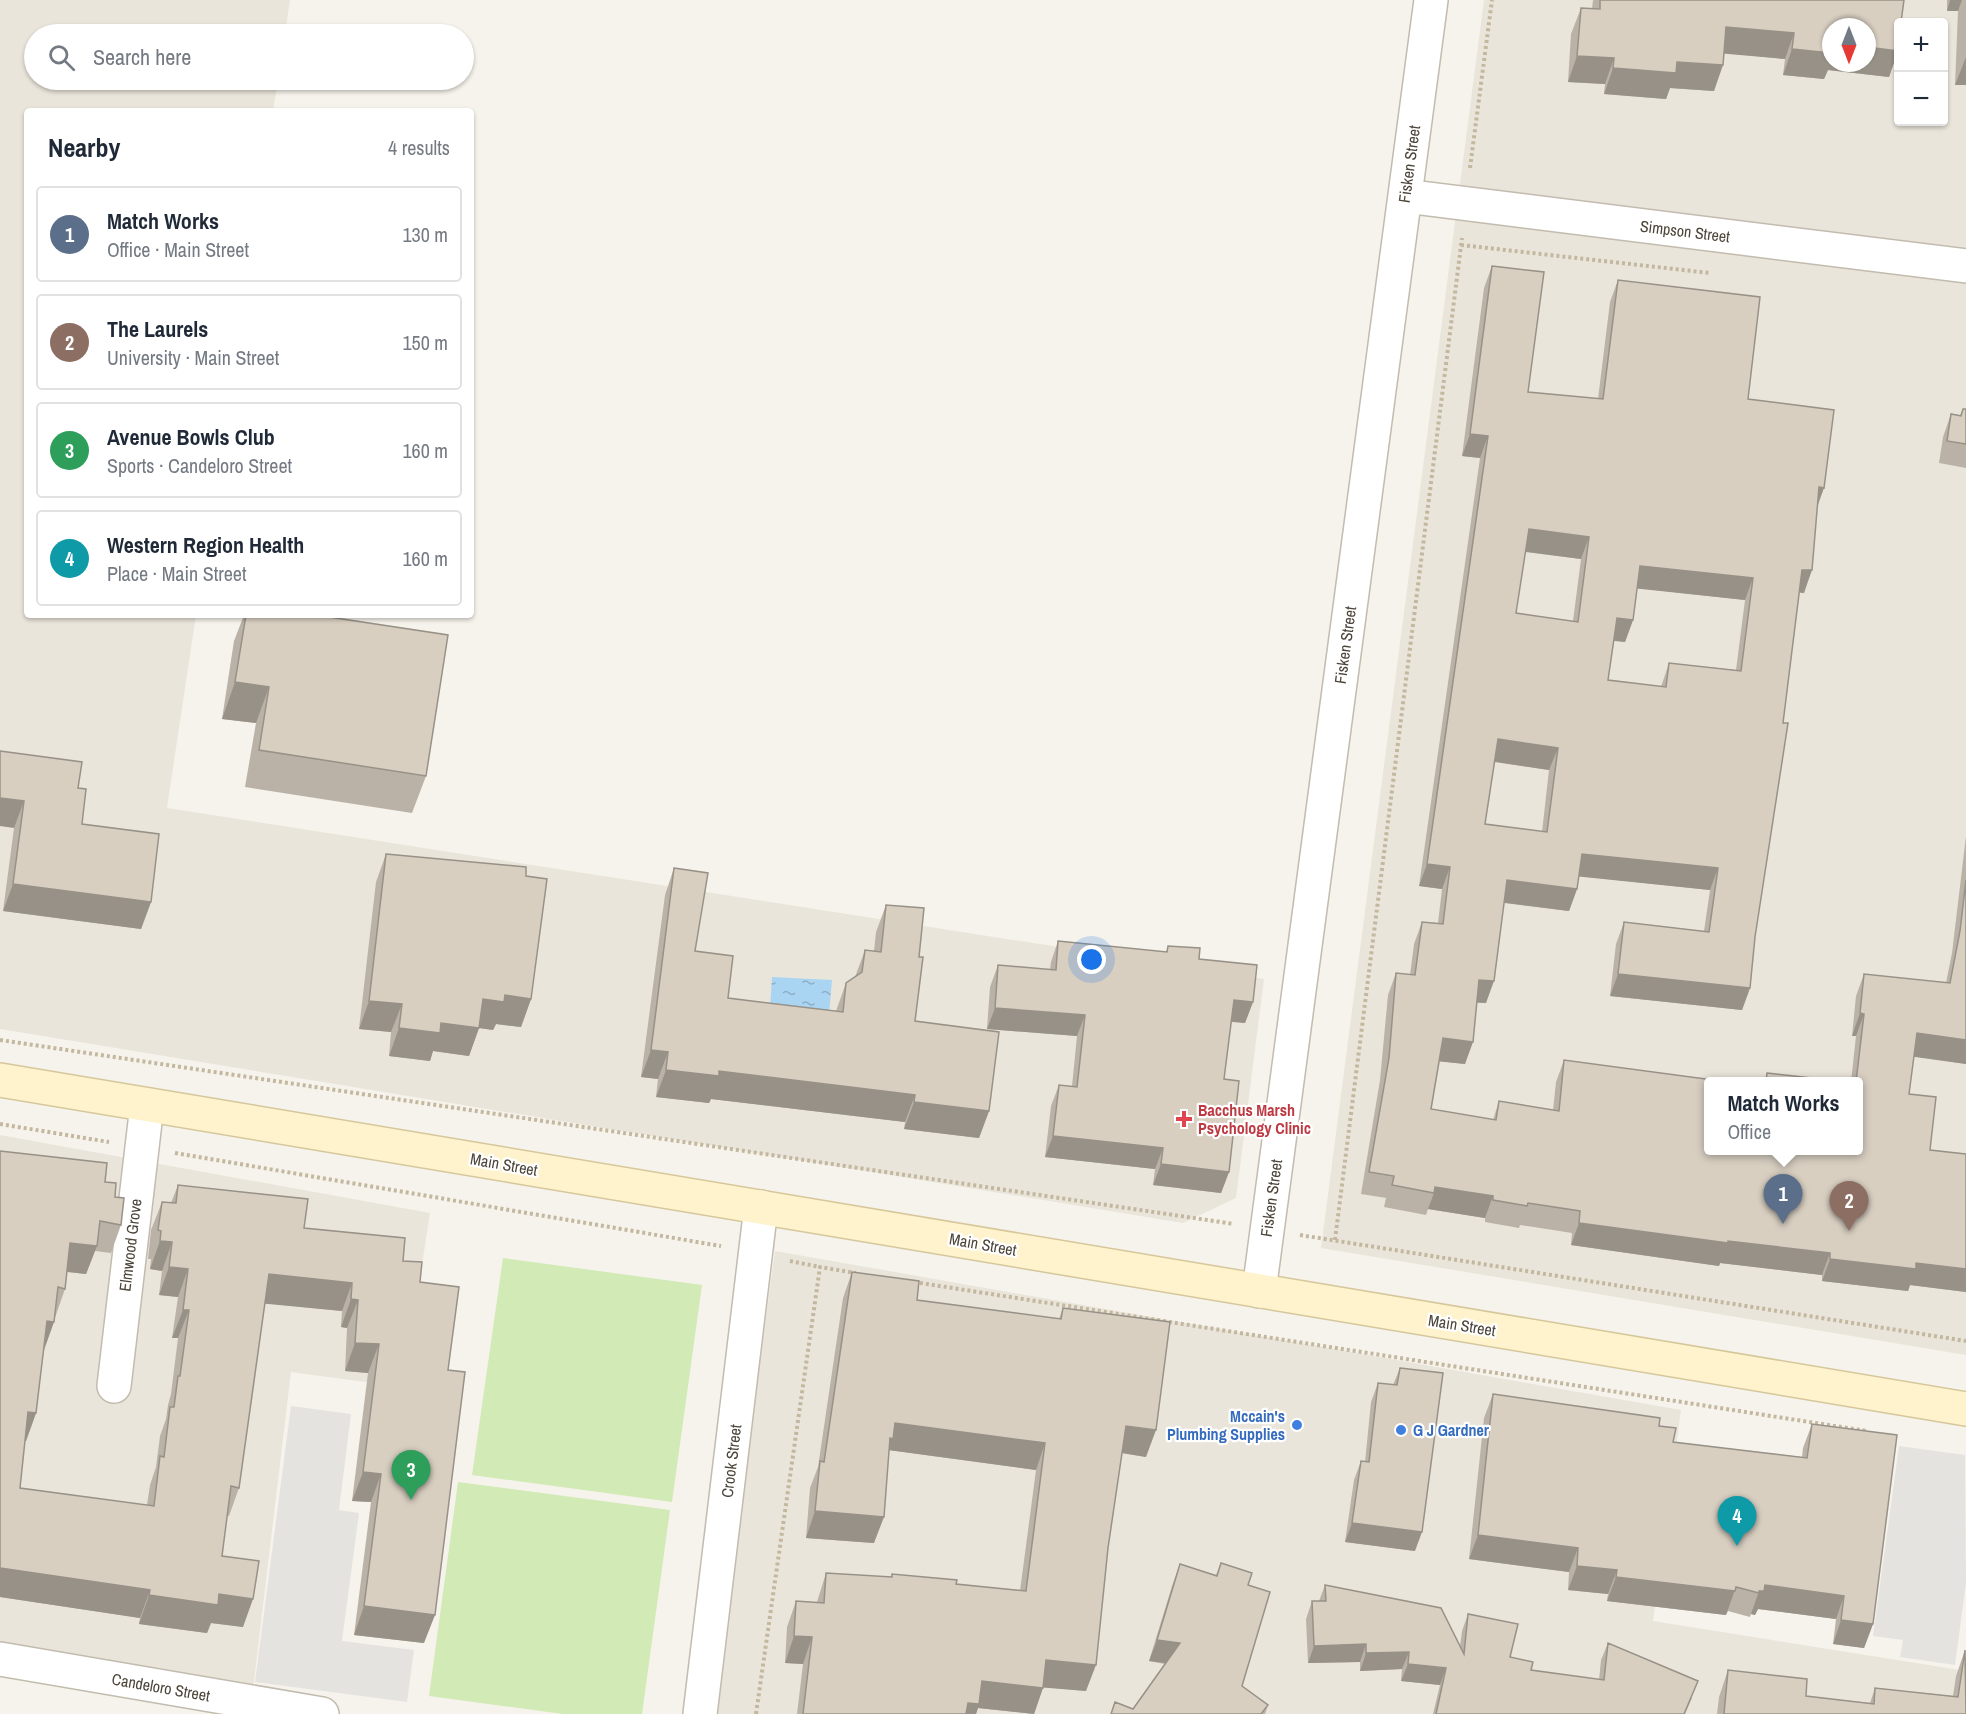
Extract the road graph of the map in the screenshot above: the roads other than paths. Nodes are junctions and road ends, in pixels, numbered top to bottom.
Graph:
1 (1431, 0) edge
2 (1405, 196) junction
3 (1966, 266) edge
4 (0, 1080) edge
5 (147, 1105) junction
6 (761, 1207) junction
7 (1259, 1291) junction
8 (114, 1386) dead end
9 (1966, 1409) edge
10 (0, 1659) edge
11 (322, 1714) edge
12 (700, 1714) edge

1 - 2 street, Fisken Street
2 - 3 street, Simpson Street
2 - 7 street, Fisken Street
4 - 5 main road, Main Street
5 - 6 main road, Main Street
5 - 8 street, Elmwood Grove
6 - 7 main road, Main Street
6 - 12 street, Crook Street
7 - 9 main road, Main Street
10 - 11 street, Candeloro Street

